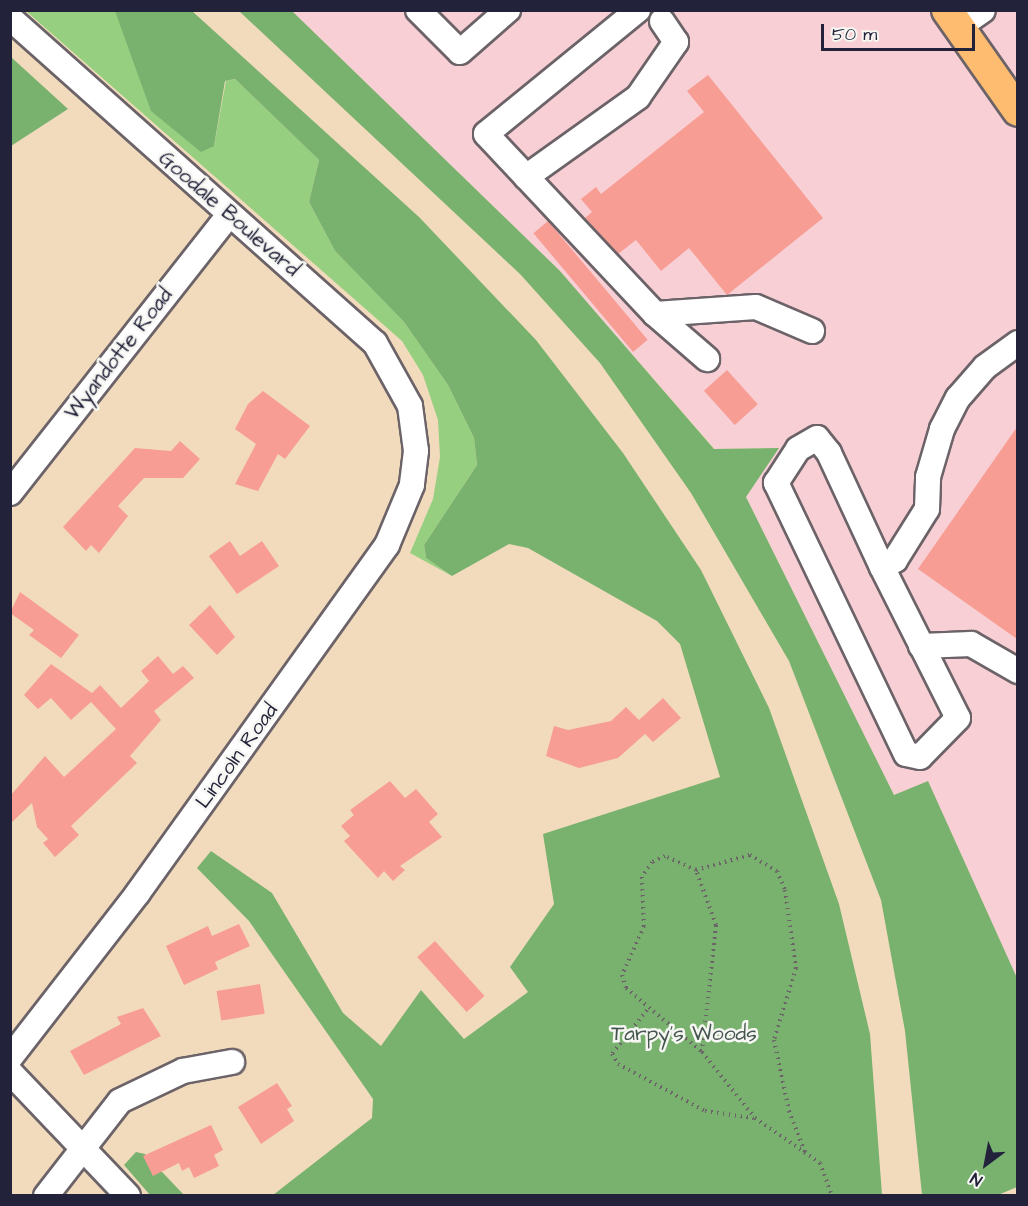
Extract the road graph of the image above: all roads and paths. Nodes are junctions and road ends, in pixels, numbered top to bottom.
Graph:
1 (418, 10) edge
2 (508, 10) edge
3 (638, 10) edge
4 (663, 14) edge
5 (963, 16) edge
6 (10, 18) edge
7 (1017, 111) edge
8 (526, 177) junction
9 (229, 215) junction
10 (655, 314) junction
11 (812, 331) dead end
12 (1017, 343) edge
13 (707, 359) dead end
14 (415, 432) joint
15 (10, 493) edge
16 (882, 567) junction
17 (921, 646) junction
18 (1017, 671) edge
19 (696, 870) junction
20 (647, 1010) junction
21 (702, 1052) junction
22 (10, 1058) edge
23 (232, 1062) dead end
24 (10, 1072) edge
25 (754, 1118) junction
26 (80, 1147) junction
27 (805, 1152) junction
28 (46, 1196) edge
29 (128, 1196) edge
30 (832, 1196) edge

1 - 2 street
3 - 8 street
4 - 8 street
5 - 7 main road
6 - 9 street, Goodale Boulevard
8 - 10 street
9 - 14 street, Goodale Boulevard
9 - 15 street, Wyandotte Road
10 - 11 street
10 - 13 street
12 - 16 street
14 - 22 street, Lincoln Road
16 - 17 street
16 - 17 street
17 - 18 street
19 - 20 path
19 - 21 path
19 - 27 path
20 - 21 path
20 - 25 path
21 - 25 path
23 - 26 street
24 - 26 street
25 - 27 path
26 - 28 street
26 - 29 street
27 - 30 path

